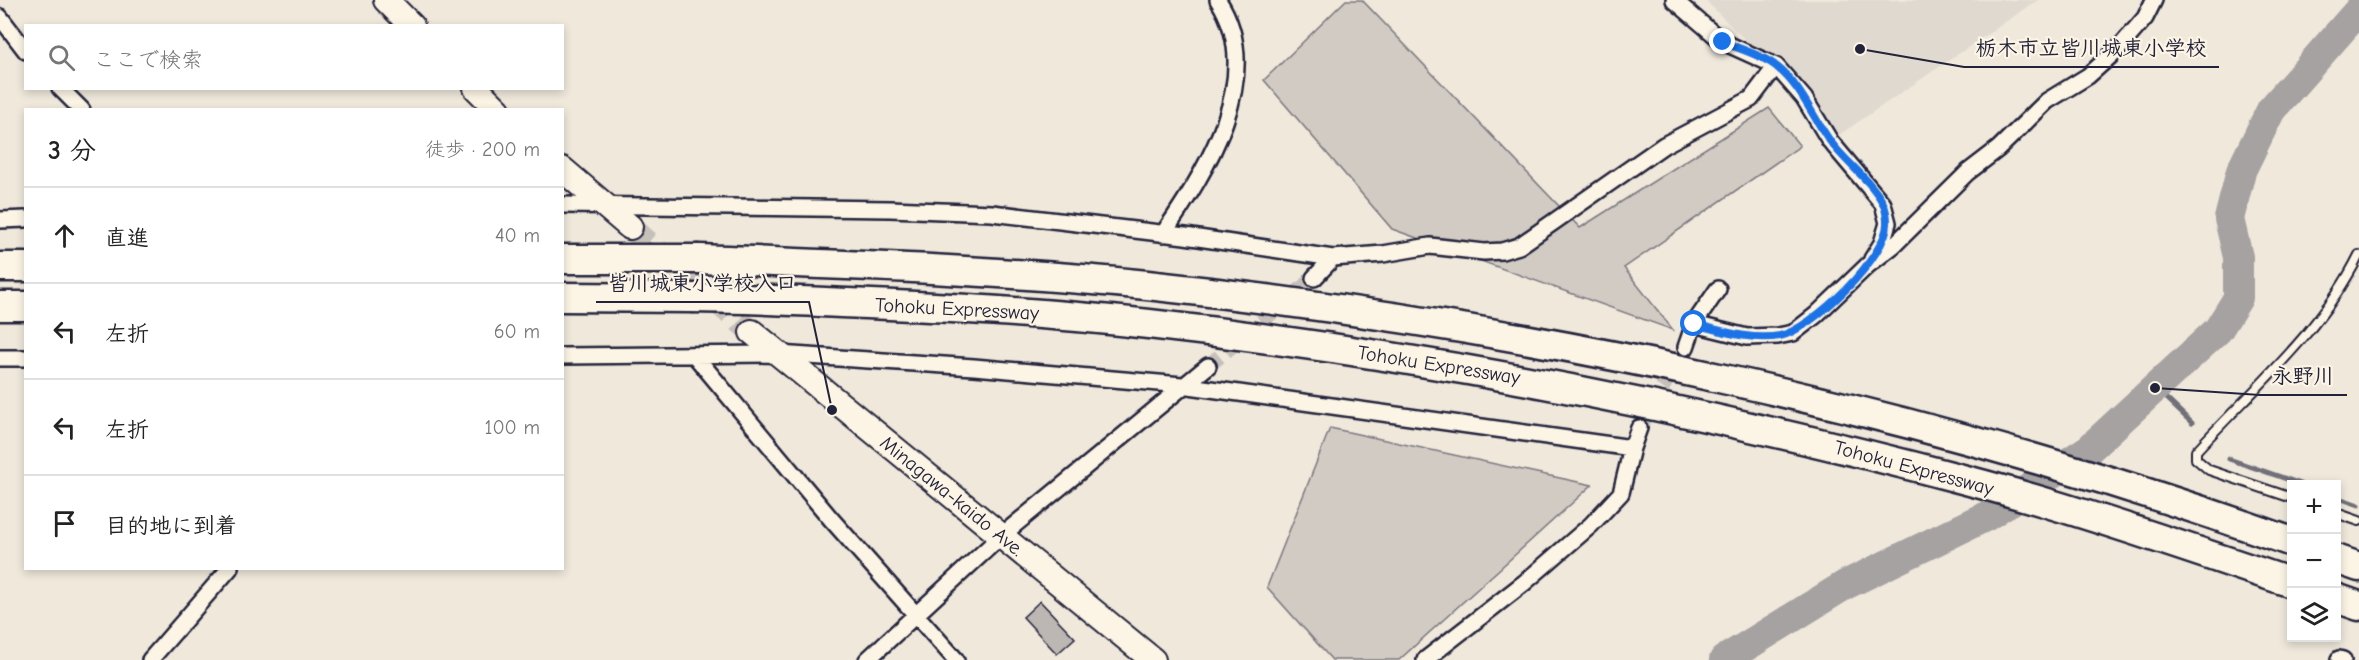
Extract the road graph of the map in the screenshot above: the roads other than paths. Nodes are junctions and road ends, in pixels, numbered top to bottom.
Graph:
1 (386, 0) edge
2 (1218, 0) edge
3 (1674, 0) edge
4 (2154, 0) edge
5 (0, 17) edge
6 (410, 24) edge
7 (24, 48) edge
8 (1776, 66) junction
9 (62, 90) edge
10 (478, 90) edge
11 (80, 108) edge
12 (496, 108) edge
13 (564, 171) edge
14 (564, 205) edge
15 (606, 206) junction
16 (24, 219) edge
17 (0, 220) edge
18 (630, 227) tunnel mouth
19 (1163, 234) junction
20 (2359, 255) edge
21 (1333, 258) junction
22 (564, 259) edge
23 (1868, 265) junction
24 (0, 267) edge
25 (24, 267) edge
26 (1314, 278) tunnel mouth
27 (1718, 289) dead end
28 (564, 297) edge
29 (0, 306) edge
30 (24, 306) edge
31 (1694, 324) junction
32 (752, 332) tunnel mouth
33 (1686, 347) tunnel mouth
34 (778, 354) junction
35 (564, 356) edge
36 (696, 357) junction
37 (0, 358) edge
38 (24, 358) edge
39 (1208, 366) tunnel mouth
40 (1182, 385) junction
41 (1639, 428) tunnel mouth
42 (1632, 448) junction
43 (2287, 496) edge
44 (2341, 514) edge
45 (2359, 521) edge
46 (1000, 536) junction
47 (2287, 540) edge
48 (2341, 560) edge
49 (2359, 567) edge
50 (228, 570) edge
51 (2287, 581) edge
52 (2341, 599) edge
53 (2359, 606) edge
54 (916, 614) junction
55 (150, 660) edge
56 (867, 660) edge
57 (956, 660) edge
58 (1153, 660) edge
59 (1425, 660) edge

1 - 6 main road
2 - 19 street
3 - 8 street
4 - 23 street
5 - 7 street
8 - 21 street
8 - 23 street
9 - 11 street
10 - 12 main road
13 - 15 main road
14 - 15 street
15 - 18 main road
15 - 19 street
16 - 17 street
19 - 21 street
20 - 43 lane
21 - 26 street
22 - 47 highway, Tohoku Expressway, bridge
23 - 31 street
24 - 25 highway
27 - 31 street
28 - 51 highway, Tohoku Expressway, bridge
29 - 30 highway
31 - 33 street
32 - 34 main road, Minagawa-kaido Ave.
34 - 36 street
34 - 40 street
34 - 46 main road, Minagawa-kaido Ave.
35 - 36 street
36 - 54 street
37 - 38 street
39 - 40 street
40 - 42 street
40 - 46 street
41 - 42 street
42 - 59 street
44 - 45 lane
46 - 54 street
46 - 58 main road, Minagawa-kaido Ave.
48 - 49 highway
50 - 55 street
52 - 53 highway
54 - 56 street
54 - 57 street

